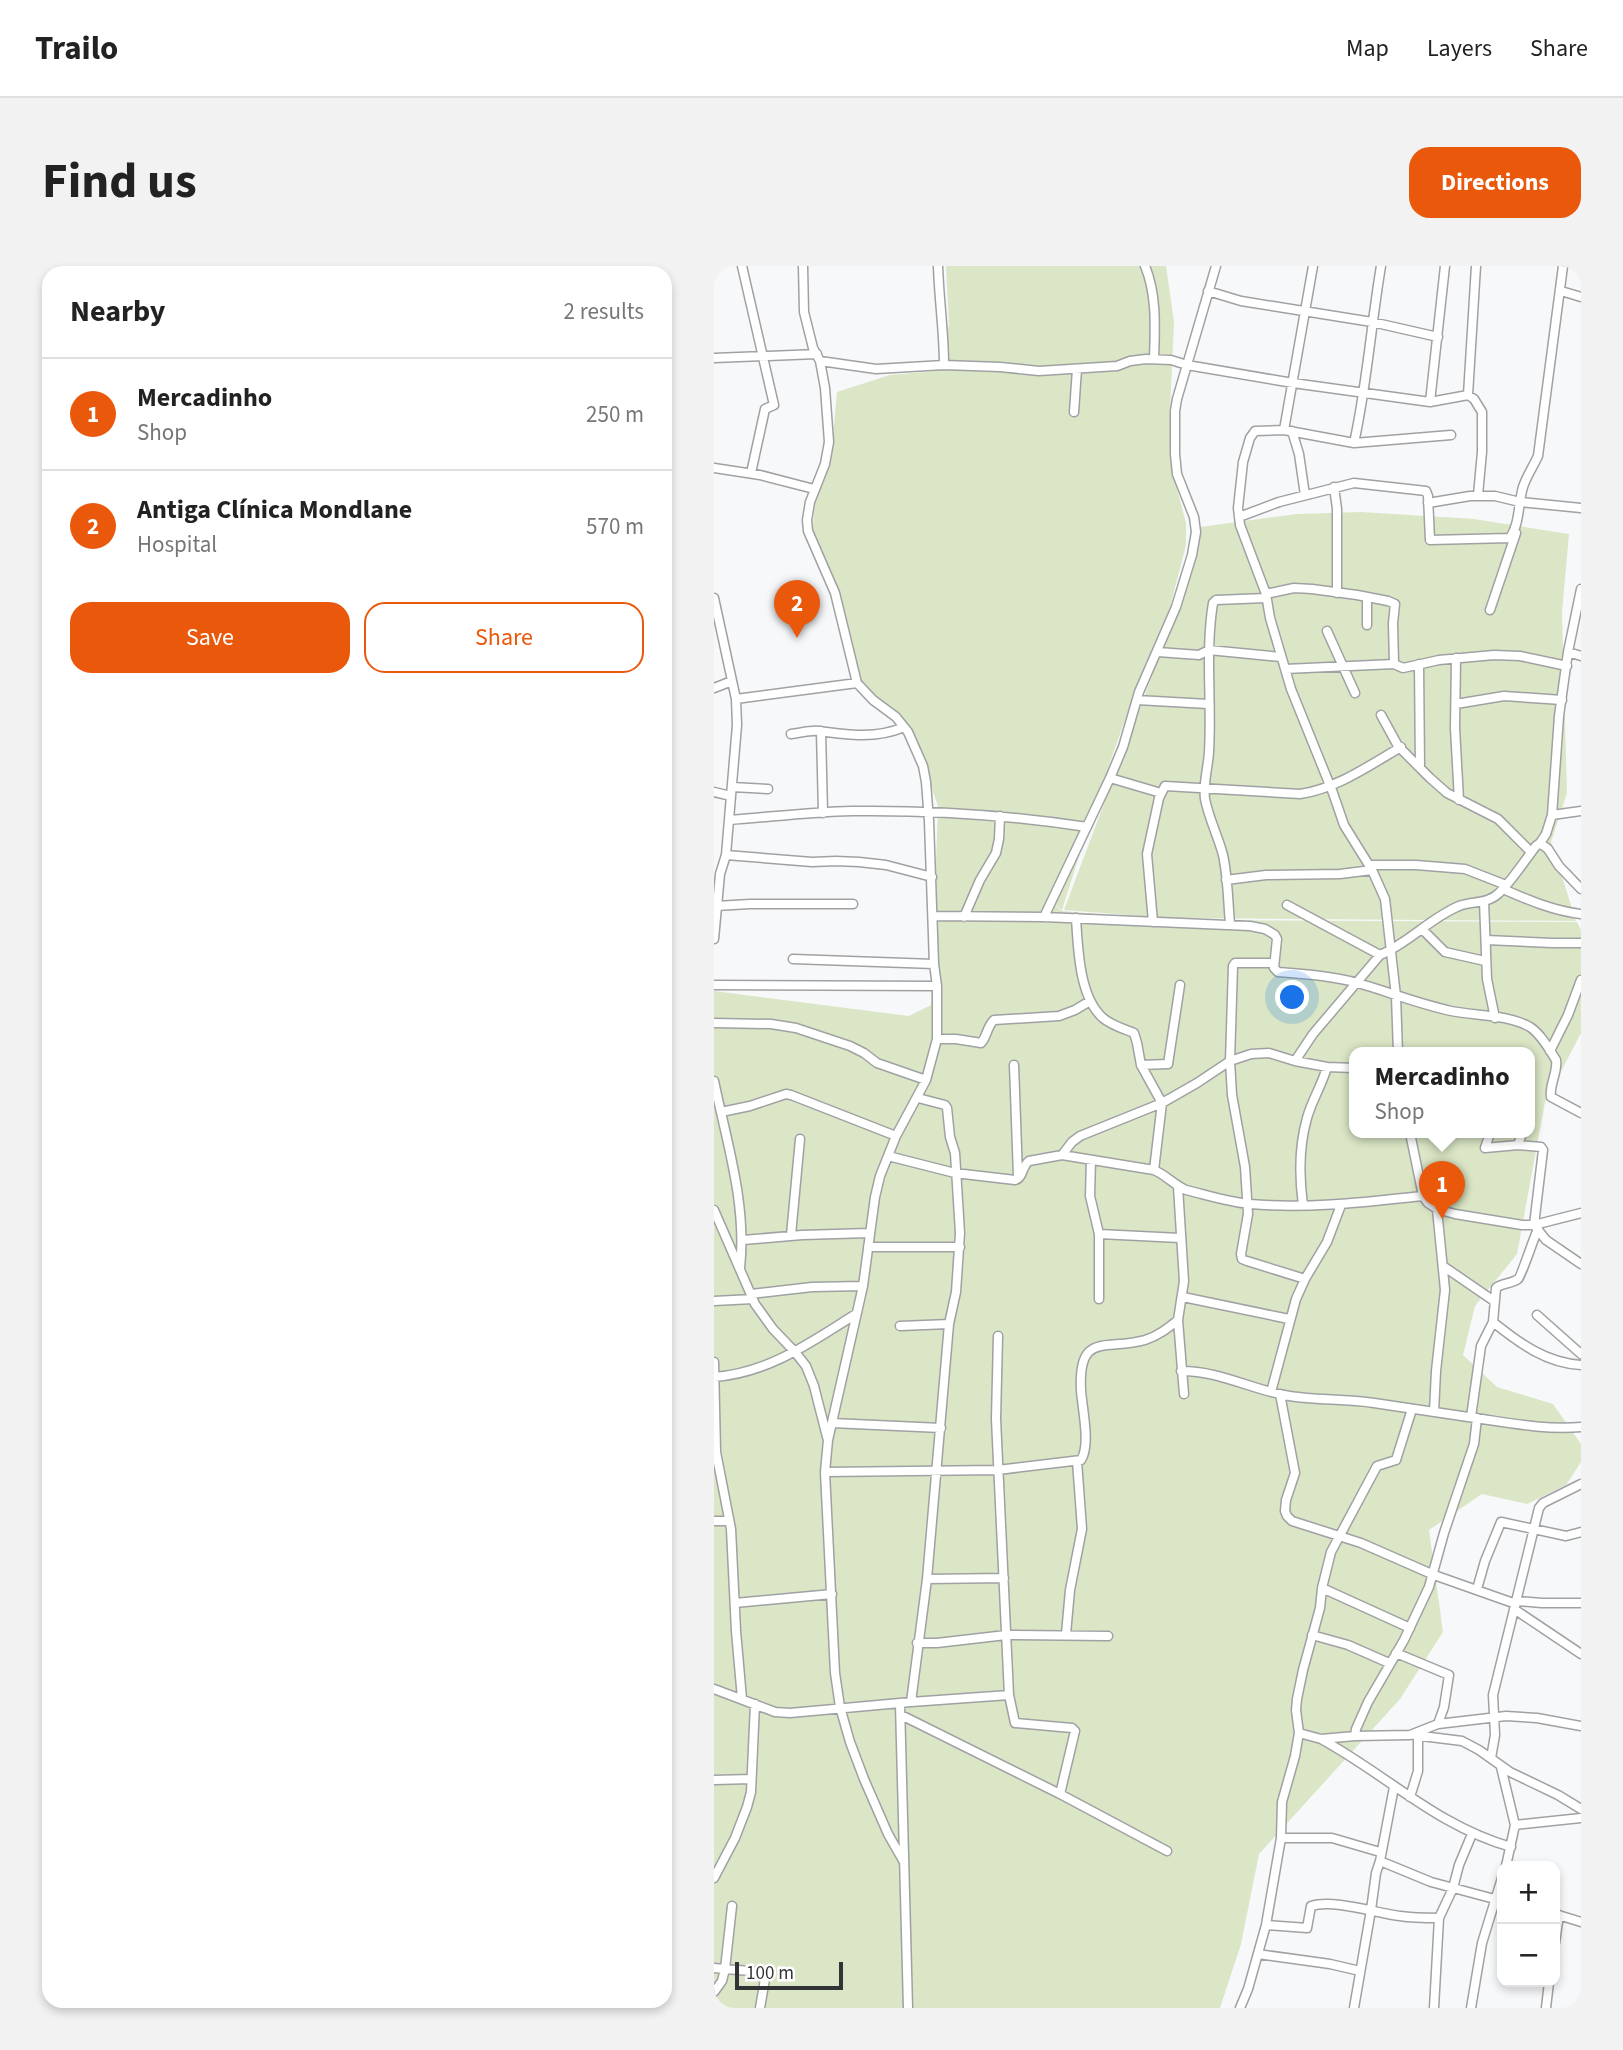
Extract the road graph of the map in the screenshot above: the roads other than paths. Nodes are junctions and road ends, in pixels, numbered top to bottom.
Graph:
1 (742, 266) edge
2 (803, 266) edge
3 (938, 266) edge
4 (1145, 266) edge
5 (1216, 266) edge
6 (1313, 266) edge
7 (1381, 266) edge
8 (1445, 266) edge
9 (1476, 266) edge
10 (1563, 266) edge
11 (1208, 291) junction
12 (1561, 291) junction
13 (1581, 297) edge
14 (1306, 312) junction
15 (1371, 322) junction
16 (1438, 337) junction
17 (762, 355) junction
18 (819, 357) junction
19 (714, 358) edge
20 (1154, 359) junction
21 (944, 365) junction
22 (1187, 365) junction
23 (1077, 369) junction
24 (1293, 383) junction
25 (1363, 393) junction
26 (1468, 395) junction
27 (1430, 401) junction
28 (1074, 412) dead end
29 (1288, 431) junction
30 (1451, 435) dead end
31 (1354, 443) junction
32 (714, 468) edge
33 (751, 473) junction
34 (1334, 487) junction
35 (814, 489) junction
36 (1305, 495) junction
37 (1478, 495) junction
38 (1520, 502) junction
39 (1428, 503) junction
40 (1581, 508) edge
41 (1239, 517) junction
42 (1511, 541) junction
43 (1581, 589) edge
44 (1337, 593) junction
45 (1266, 596) junction
46 (1367, 597) junction
47 (714, 598) edge
48 (1490, 610) dead end
49 (1367, 625) dead end
50 (1327, 631) dead end
51 (724, 646) junction
52 (714, 647) edge
53 (1209, 650) junction
54 (1158, 652) junction
55 (1568, 652) junction
56 (1581, 656) edge
57 (1281, 657) junction
58 (1456, 658) junction
59 (1394, 664) junction
60 (1419, 664) junction
61 (1342, 665) junction
62 (1567, 666) junction
63 (1285, 668) junction
64 (732, 681) junction
65 (857, 683) junction
66 (714, 688) edge
67 (1355, 692) dead end
68 (736, 699) junction
69 (1137, 700) junction
70 (1562, 700) junction
71 (1208, 704) junction
72 (1455, 704) junction
73 (1381, 715) dead end
74 (904, 727) junction
75 (821, 732) junction
76 (791, 734) dead end
77 (1401, 747) junction
78 (1420, 768) junction
79 (1110, 778) junction
80 (1330, 785) junction
81 (1205, 788) junction
82 (768, 789) dead end
83 (732, 792) junction
84 (714, 793) edge
85 (1161, 793) junction
86 (1459, 800) junction
87 (1581, 811) edge
88 (929, 812) junction
89 (823, 813) junction
90 (1552, 815) junction
91 (1000, 816) junction
92 (729, 820) junction
93 (1087, 827) junction
94 (1540, 843) junction
95 (1531, 852) junction
96 (726, 855) junction
97 (1371, 867) junction
98 (717, 874) edge
99 (932, 877) junction
100 (1226, 880) junction
101 (1504, 887) junction
102 (1581, 889) edge
103 (1484, 901) junction
104 (853, 904) dead end
105 (1287, 905) dead end
106 (716, 906) junction
107 (1581, 914) edge
108 (933, 916) junction
109 (964, 917) junction
110 (1044, 917) junction
111 (1076, 918) junction
112 (1153, 922) junction
113 (1230, 924) junction
114 (1422, 929) junction
115 (714, 939) edge
116 (1486, 940) junction
117 (1581, 943) edge
118 (1390, 950) junction
119 (1380, 955) junction
120 (793, 959) dead end
121 (1485, 961) junction
122 (1274, 963) junction
123 (934, 964) junction
124 (1581, 980) edge
125 (1357, 983) junction
126 (714, 985) edge
127 (1180, 985) dead end
128 (937, 986) junction
129 (1396, 996) junction
130 (1090, 1000) junction
131 (1495, 1018) junction
132 (714, 1023) edge
133 (937, 1039) junction
134 (1398, 1047) edge
135 (1550, 1051) junction
136 (1230, 1061) junction
137 (1295, 1061) junction
138 (1014, 1065) dead end
139 (1140, 1065) junction
140 (1327, 1066) junction
141 (1349, 1068) edge
142 (926, 1080) junction
143 (714, 1081) edge
144 (918, 1098) junction
145 (1162, 1103) junction
146 (721, 1112) junction
147 (1581, 1113) edge
148 (897, 1136) junction
149 (1411, 1138) edge
150 (1488, 1138) edge
151 (1520, 1138) edge
152 (800, 1139) dead end
153 (1518, 1144) junction
154 (1062, 1155) junction
155 (888, 1156) junction
156 (1090, 1160) junction
157 (1154, 1170) junction
158 (956, 1173) junction
159 (1018, 1179) junction
160 (1178, 1187) junction
161 (1423, 1196) junction
162 (1247, 1203) junction
163 (1303, 1205) junction
164 (1341, 1205) junction
165 (1437, 1209) junction
166 (714, 1210) edge
167 (1581, 1213) edge
168 (1536, 1227) junction
169 (869, 1233) junction
170 (1099, 1234) junction
171 (791, 1235) junction
172 (1180, 1238) junction
173 (743, 1240) junction
174 (868, 1247) junction
175 (960, 1247) junction
176 (1581, 1264) edge
177 (1443, 1266) junction
178 (740, 1269) junction
179 (1305, 1279) junction
180 (863, 1286) junction
181 (752, 1297) junction
182 (1183, 1297) junction
183 (1099, 1299) dead end
184 (714, 1301) edge
185 (1494, 1301) junction
186 (856, 1314) junction
187 (1537, 1315) dead end
188 (1289, 1319) junction
189 (1178, 1320) junction
190 (1493, 1322) junction
191 (949, 1324) junction
192 (901, 1326) dead end
193 (998, 1336) dead end
194 (796, 1352) junction
195 (1581, 1354) edge
196 (714, 1362) edge
197 (1581, 1365) edge
198 (1181, 1371) junction
199 (715, 1377) edge
200 (1275, 1393) junction
201 (1184, 1394) dead end
202 (1412, 1409) junction
203 (1434, 1412) junction
204 (1474, 1418) junction
205 (832, 1423) junction
206 (1581, 1427) edge
207 (941, 1428) junction
208 (828, 1440) junction
209 (1077, 1461) junction
210 (998, 1470) junction
211 (825, 1472) junction
212 (937, 1472) junction
213 (1581, 1484) edge
214 (714, 1521) edge
215 (729, 1521) junction
216 (1533, 1530) junction
217 (1581, 1532) edge
218 (1338, 1536) junction
219 (1434, 1575) junction
220 (1004, 1578) junction
221 (927, 1579) junction
222 (1322, 1588) junction
223 (1477, 1589) junction
224 (832, 1594) junction
225 (1581, 1602) edge
226 (735, 1603) junction
227 (1516, 1605) junction
228 (1410, 1628) junction
229 (1066, 1634) junction
230 (1312, 1634) junction
231 (1006, 1635) junction
232 (1108, 1636) dead end
233 (917, 1643) junction
234 (1396, 1653) junction
235 (1581, 1654) edge
236 (1389, 1663) junction
237 (714, 1689) edge
238 (1009, 1695) junction
239 (742, 1699) junction
240 (911, 1702) junction
241 (755, 1704) junction
242 (900, 1704) junction
243 (840, 1707) junction
244 (901, 1714) junction
245 (1493, 1718) junction
246 (1438, 1724) junction
247 (1581, 1726) edge
248 (1299, 1733) junction
249 (1414, 1735) junction
250 (1355, 1736) junction
251 (1321, 1739) junction
252 (1491, 1758) junction
253 (1501, 1766) junction
254 (751, 1779) junction
255 (714, 1780) edge
256 (1394, 1787) junction
257 (1060, 1794) junction
258 (1409, 1797) junction
259 (1581, 1809) edge
260 (1581, 1818) edge
261 (1515, 1825) junction
262 (1472, 1834) junction
263 (1281, 1838) junction
264 (1511, 1847) junction
265 (1167, 1852) dead end
266 (1380, 1857) junction
267 (1507, 1861) edge
268 (904, 1862) junction
269 (714, 1878) edge
270 (1453, 1888) junction
271 (1497, 1899) edge
272 (1497, 1905) edge
273 (732, 1906) dead end
274 (1371, 1910) junction
275 (1560, 1916) edge
276 (1440, 1918) junction
277 (1581, 1922) edge
278 (1266, 1925) junction
279 (1258, 1954) junction
280 (714, 1968) edge
281 (725, 1969) junction
282 (1360, 1972) junction
283 (1548, 1987) edge
284 (714, 1992) edge
285 (760, 2008) edge
286 (908, 2008) edge
287 (1240, 2008) edge
288 (1354, 2008) edge
289 (1434, 2008) edge
290 (1471, 2008) edge
291 (1546, 2008) edge

1 - 17 street
2 - 18 street
3 - 21 street
4 - 20 street
5 - 11 street
6 - 14 street
7 - 15 street
8 - 16 street
9 - 26 street
10 - 12 street
11 - 14 street
11 - 22 street
12 - 13 street
12 - 38 street
14 - 15 street
14 - 24 street
15 - 16 street
15 - 25 street
16 - 27 street
17 - 18 street
17 - 19 street
17 - 33 street
18 - 21 street
18 - 35 street
20 - 22 street
20 - 23 street
21 - 23 street
22 - 24 street
22 - 54 street
23 - 28 street
24 - 25 street
24 - 29 street
25 - 27 street
25 - 31 street
26 - 27 street
26 - 37 street
29 - 31 street
29 - 36 street
29 - 41 street
30 - 31 street
32 - 33 street
33 - 35 street
34 - 36 street
34 - 39 street
34 - 44 street
35 - 65 street
36 - 41 street
37 - 38 street
37 - 39 street
38 - 40 street
38 - 42 street
39 - 42 street
41 - 45 street
42 - 48 street
43 - 55 street
44 - 45 street
44 - 46 street
45 - 53 street
45 - 57 street
46 - 49 street
46 - 59 street
47 - 51 street
50 - 61 street
51 - 52 street
51 - 64 street
53 - 54 street
53 - 57 street
53 - 71 street
54 - 69 street
55 - 56 street
55 - 62 street
57 - 63 street
58 - 60 street
58 - 62 street
58 - 72 street
59 - 60 street
59 - 61 street
60 - 78 street
61 - 63 street
61 - 67 street
62 - 70 street
63 - 80 street
64 - 66 street
64 - 68 street
65 - 68 street
65 - 74 street
68 - 83 street
69 - 71 street
69 - 79 street
70 - 72 street
70 - 90 street
71 - 81 street
72 - 86 street
73 - 77 street
74 - 75 street
74 - 88 street
75 - 76 street
75 - 89 street
77 - 78 street
77 - 80 street
78 - 86 street
79 - 85 street
79 - 93 street
80 - 81 street
80 - 97 street
81 - 85 street
81 - 100 street
82 - 83 street
83 - 84 street
83 - 92 street
85 - 112 street
86 - 95 street
87 - 90 street
88 - 89 street
88 - 91 street
88 - 99 street
89 - 92 street
90 - 94 street
91 - 93 street
91 - 109 street
92 - 96 street
93 - 110 street
94 - 95 street
94 - 102 street
95 - 101 street
96 - 98 street
96 - 99 street
97 - 100 street
97 - 101 street
97 - 118 street
98 - 106 street
99 - 108 street
100 - 113 street
101 - 103 street
101 - 107 street
103 - 114 street
103 - 116 street
104 - 106 street
105 - 119 street
106 - 115 street
108 - 109 street
108 - 123 street
109 - 110 street
110 - 111 street
111 - 112 street
111 - 130 street
112 - 113 street
113 - 122 street
114 - 118 street
114 - 121 street
116 - 117 street
116 - 121 street
118 - 119 street
118 - 129 street
119 - 125 street
120 - 123 street
121 - 131 street
122 - 125 street
122 - 136 street
123 - 128 street
124 - 135 street
125 - 129 street
125 - 137 street
126 - 128 street
127 - 139 street
128 - 133 street
129 - 131 street
129 - 134 street
130 - 133 street
130 - 139 street
131 - 135 street
132 - 142 street
133 - 142 street
135 - 147 street
136 - 137 street
136 - 145 street
136 - 162 street
137 - 140 street
138 - 159 street
139 - 145 street
140 - 141 street
140 - 163 street
142 - 144 street
143 - 146 street
144 - 148 street
144 - 158 street
145 - 154 street
145 - 157 street
146 - 148 street
146 - 173 street
148 - 155 street
149 - 161 street
150 - 153 street
151 - 153 street
152 - 171 street
153 - 168 street
154 - 156 street
154 - 159 street
155 - 158 street
155 - 169 street
156 - 157 street
156 - 170 street
157 - 160 street
158 - 159 street
158 - 175 street
160 - 162 street
160 - 172 street
161 - 164 street
161 - 165 street
162 - 163 street
162 - 179 street
163 - 164 street
164 - 179 street
165 - 168 street
165 - 177 street
166 - 178 street
167 - 168 street
168 - 176 street
168 - 185 street
169 - 171 street
169 - 174 street
170 - 172 street
170 - 183 street
171 - 173 street
172 - 182 street
173 - 178 street
174 - 175 street
174 - 180 street
175 - 191 street
177 - 185 street
177 - 203 street
178 - 181 street
179 - 188 street
180 - 181 street
180 - 186 street
181 - 184 street
181 - 194 street
182 - 188 street
182 - 189 street
185 - 190 street
186 - 194 street
186 - 205 street
187 - 195 street
188 - 200 street
189 - 198 street
189 - 209 street
190 - 197 street
190 - 204 street
191 - 192 street
191 - 207 street
193 - 210 street
194 - 199 street
194 - 208 street
196 - 199 street
198 - 200 street
198 - 201 street
199 - 215 street
200 - 202 street
200 - 218 street
202 - 203 street
202 - 218 street
203 - 204 street
204 - 206 street
204 - 219 street
205 - 207 street
205 - 208 street
207 - 212 street
208 - 211 street
209 - 210 street
209 - 229 street
210 - 212 street
210 - 220 street
211 - 212 street
211 - 224 street
212 - 221 street
213 - 216 street
214 - 215 street
215 - 226 street
216 - 217 street
216 - 223 street
216 - 227 street
218 - 219 street
218 - 222 street
219 - 223 street
219 - 228 street
220 - 221 street
220 - 231 street
221 - 233 street
222 - 228 street
222 - 230 street
223 - 227 street
224 - 226 street
224 - 243 street
225 - 227 street
226 - 239 street
227 - 235 street
227 - 245 street
228 - 234 street
229 - 231 street
229 - 232 street
230 - 236 street
230 - 248 street
231 - 233 street
231 - 238 street
233 - 240 street
234 - 236 street
234 - 246 street
236 - 250 street
237 - 239 street
238 - 240 street
238 - 257 street
239 - 241 street
240 - 242 street
241 - 243 street
241 - 254 street
242 - 243 street
242 - 244 street
243 - 268 street
244 - 257 street
244 - 268 street
245 - 246 street
245 - 247 street
245 - 252 street
246 - 249 street
248 - 251 street
248 - 263 street
249 - 250 street
249 - 252 street
249 - 258 street
250 - 251 street
251 - 256 street
252 - 253 street
253 - 259 street
253 - 261 street
254 - 255 street
254 - 269 street
256 - 258 street
256 - 266 street
257 - 265 street
258 - 262 street
260 - 261 street
261 - 264 street
262 - 264 street
262 - 270 street
263 - 266 street
263 - 278 street
264 - 267 street
266 - 270 street
266 - 274 street
268 - 286 street
270 - 271 street
270 - 276 street
272 - 290 street
273 - 281 street
274 - 276 street
274 - 278 street
274 - 282 street
275 - 277 street
276 - 289 street
278 - 279 street
279 - 282 street
279 - 287 street
280 - 281 street
281 - 284 street
281 - 285 street
282 - 288 street
283 - 291 street

